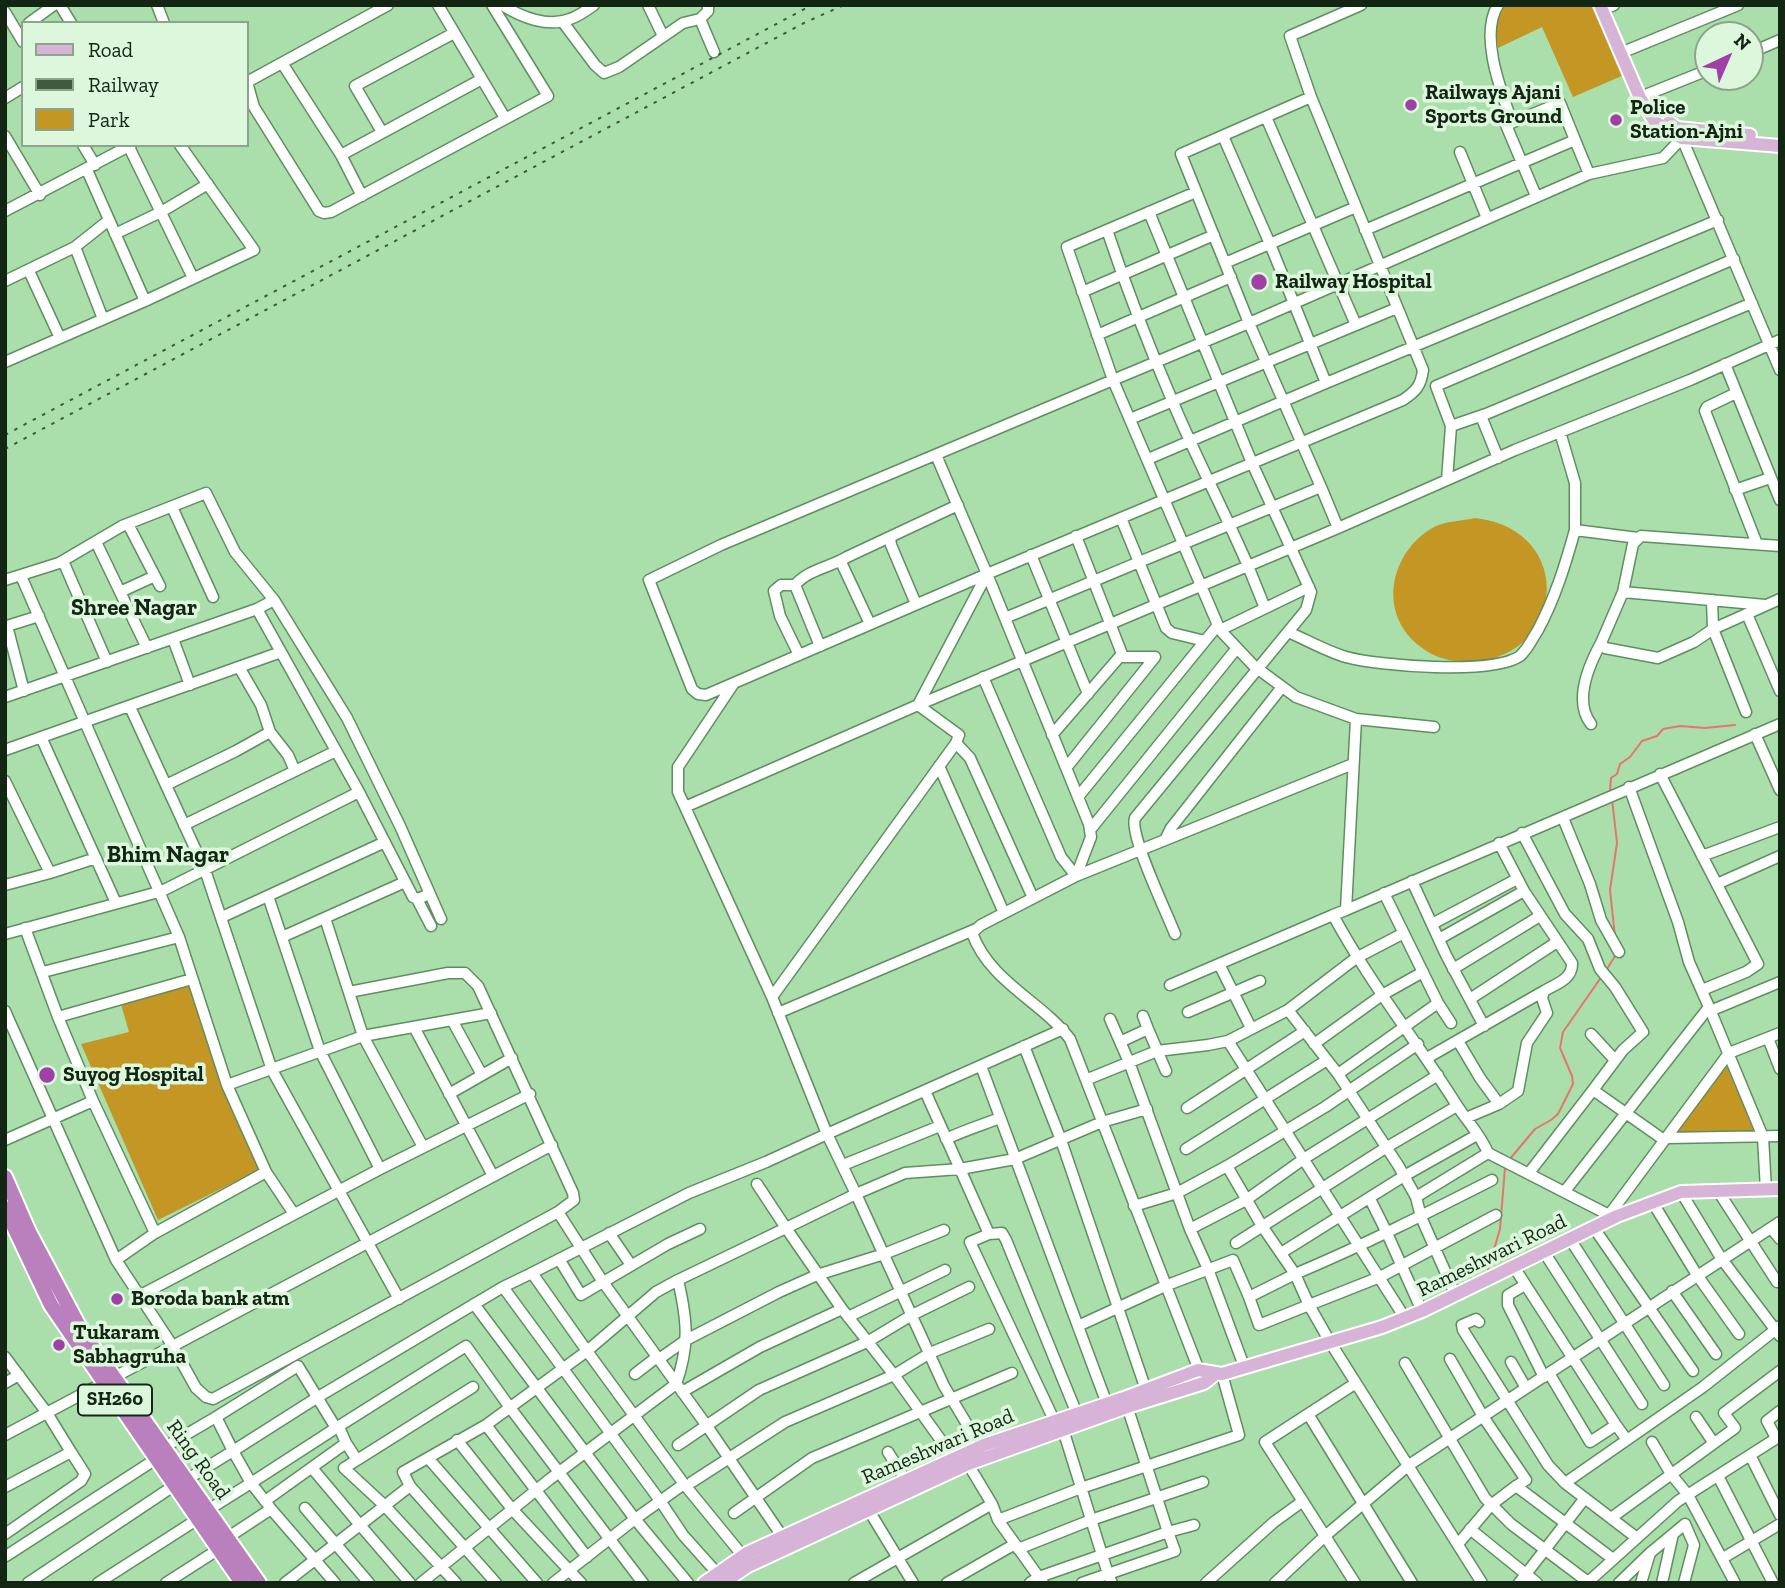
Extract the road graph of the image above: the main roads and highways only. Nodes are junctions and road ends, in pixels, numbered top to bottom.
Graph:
1 (1608, 6) edge
2 (1679, 133) junction
3 (1780, 138) edge
4 (1780, 146) edge
5 (5, 1177) edge
6 (1780, 1189) edge
7 (5, 1208) edge
8 (11, 1237) edge
9 (1213, 1377) junction
10 (108, 1380) junction
11 (1126, 1403) junction
12 (1059, 1423) junction
13 (961, 1461) junction
14 (866, 1506) junction
15 (786, 1542) junction
16 (223, 1543) junction
17 (722, 1580) edge
18 (242, 1583) edge
19 (259, 1583) edge
20 (704, 1583) edge

1 - 2 main road
1 - 2 main road
2 - 3 main road
2 - 4 main road
5 - 10 highway, Ring Road / SH260
6 - 9 main road, Rameshwari Road
7 - 8 highway, Ring Road / SH260
8 - 10 highway, Ring Road / SH260
9 - 11 main road, Rameshwari Road
9 - 11 main road, Rameshwari Road
10 - 16 highway, Ring Road / SH260
11 - 12 main road
11 - 12 main road, Rameshwari Road
12 - 13 main road, Rameshwari Road
13 - 14 main road
13 - 14 main road, Rameshwari Road
14 - 15 main road, Rameshwari Road
15 - 17 main road
15 - 17 main road, Rameshwari Road
16 - 18 highway, Ring Road / SH260
16 - 19 highway, Ring Road / SH260
17 - 20 main road, Rameshwari Road

